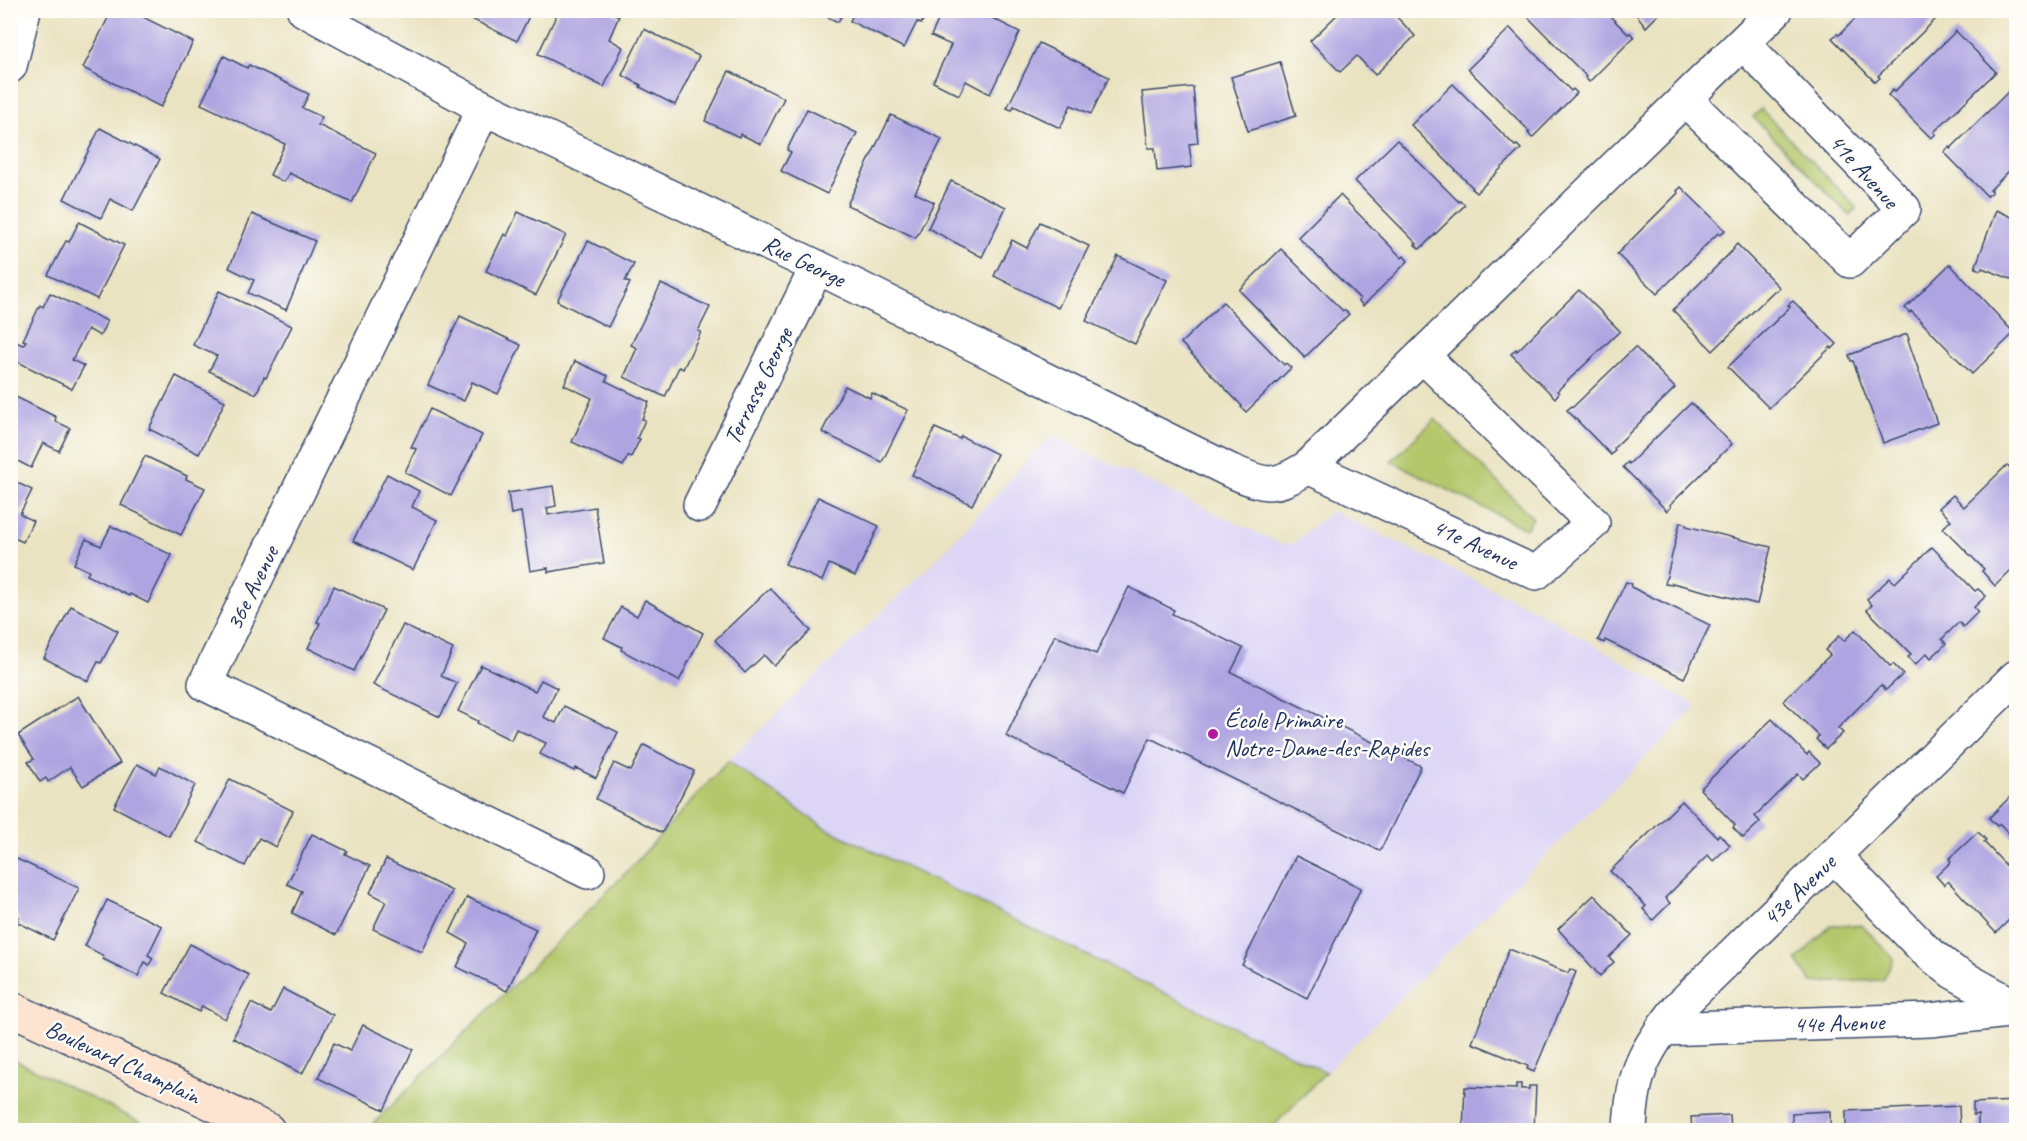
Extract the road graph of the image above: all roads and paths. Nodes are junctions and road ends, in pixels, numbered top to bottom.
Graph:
1 (24, 10) edge
2 (304, 10) edge
3 (1776, 10) edge
4 (1743, 43) junction
5 (10, 66) edge
6 (1686, 100) junction
7 (484, 108) junction
8 (817, 267) junction
9 (1423, 356) junction
10 (1308, 467) junction
11 (700, 505) dead end
12 (2016, 677) edge
13 (1834, 856) junction
14 (588, 872) dead end
15 (10, 1008) edge
16 (2016, 1009) edge
17 (1662, 1029) junction
18 (268, 1131) edge
19 (1630, 1131) edge

1 - 5 street
2 - 7 street, Rue George
3 - 4 street
4 - 6 street
4 - 6 street, 41e Avenue
6 - 9 street
7 - 8 street, Rue George
7 - 14 street, 36e Avenue
8 - 10 street, Rue George
8 - 11 street, Terrasse George
9 - 10 street
9 - 10 street, 41e Avenue
12 - 13 street, 43e Avenue
13 - 16 street, 44e Avenue
13 - 17 street, 43e Avenue
15 - 18 main road, Boulevard Champlain
16 - 17 street, 44e Avenue
17 - 19 street, 43e Avenue

